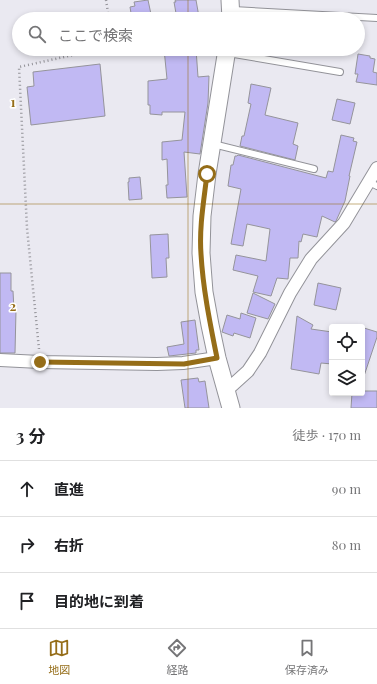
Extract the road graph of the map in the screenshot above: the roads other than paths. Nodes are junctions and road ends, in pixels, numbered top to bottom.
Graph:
1 (231, 10) edge
2 (268, 12) edge
3 (365, 17) edge
4 (377, 18) edge
5 (226, 56) edge
6 (254, 56) edge
7 (340, 72) dead end
8 (212, 144) junction
9 (377, 168) edge
10 (314, 169) dead end
11 (373, 184) edge
12 (217, 358) junction
13 (0, 360) edge
14 (227, 390) junction
15 (231, 408) edge

1 - 2 lane
3 - 4 lane
5 - 8 street
6 - 7 lane
8 - 10 lane
8 - 12 street
9 - 11 street
11 - 14 street
12 - 13 street
12 - 14 street
14 - 15 street

